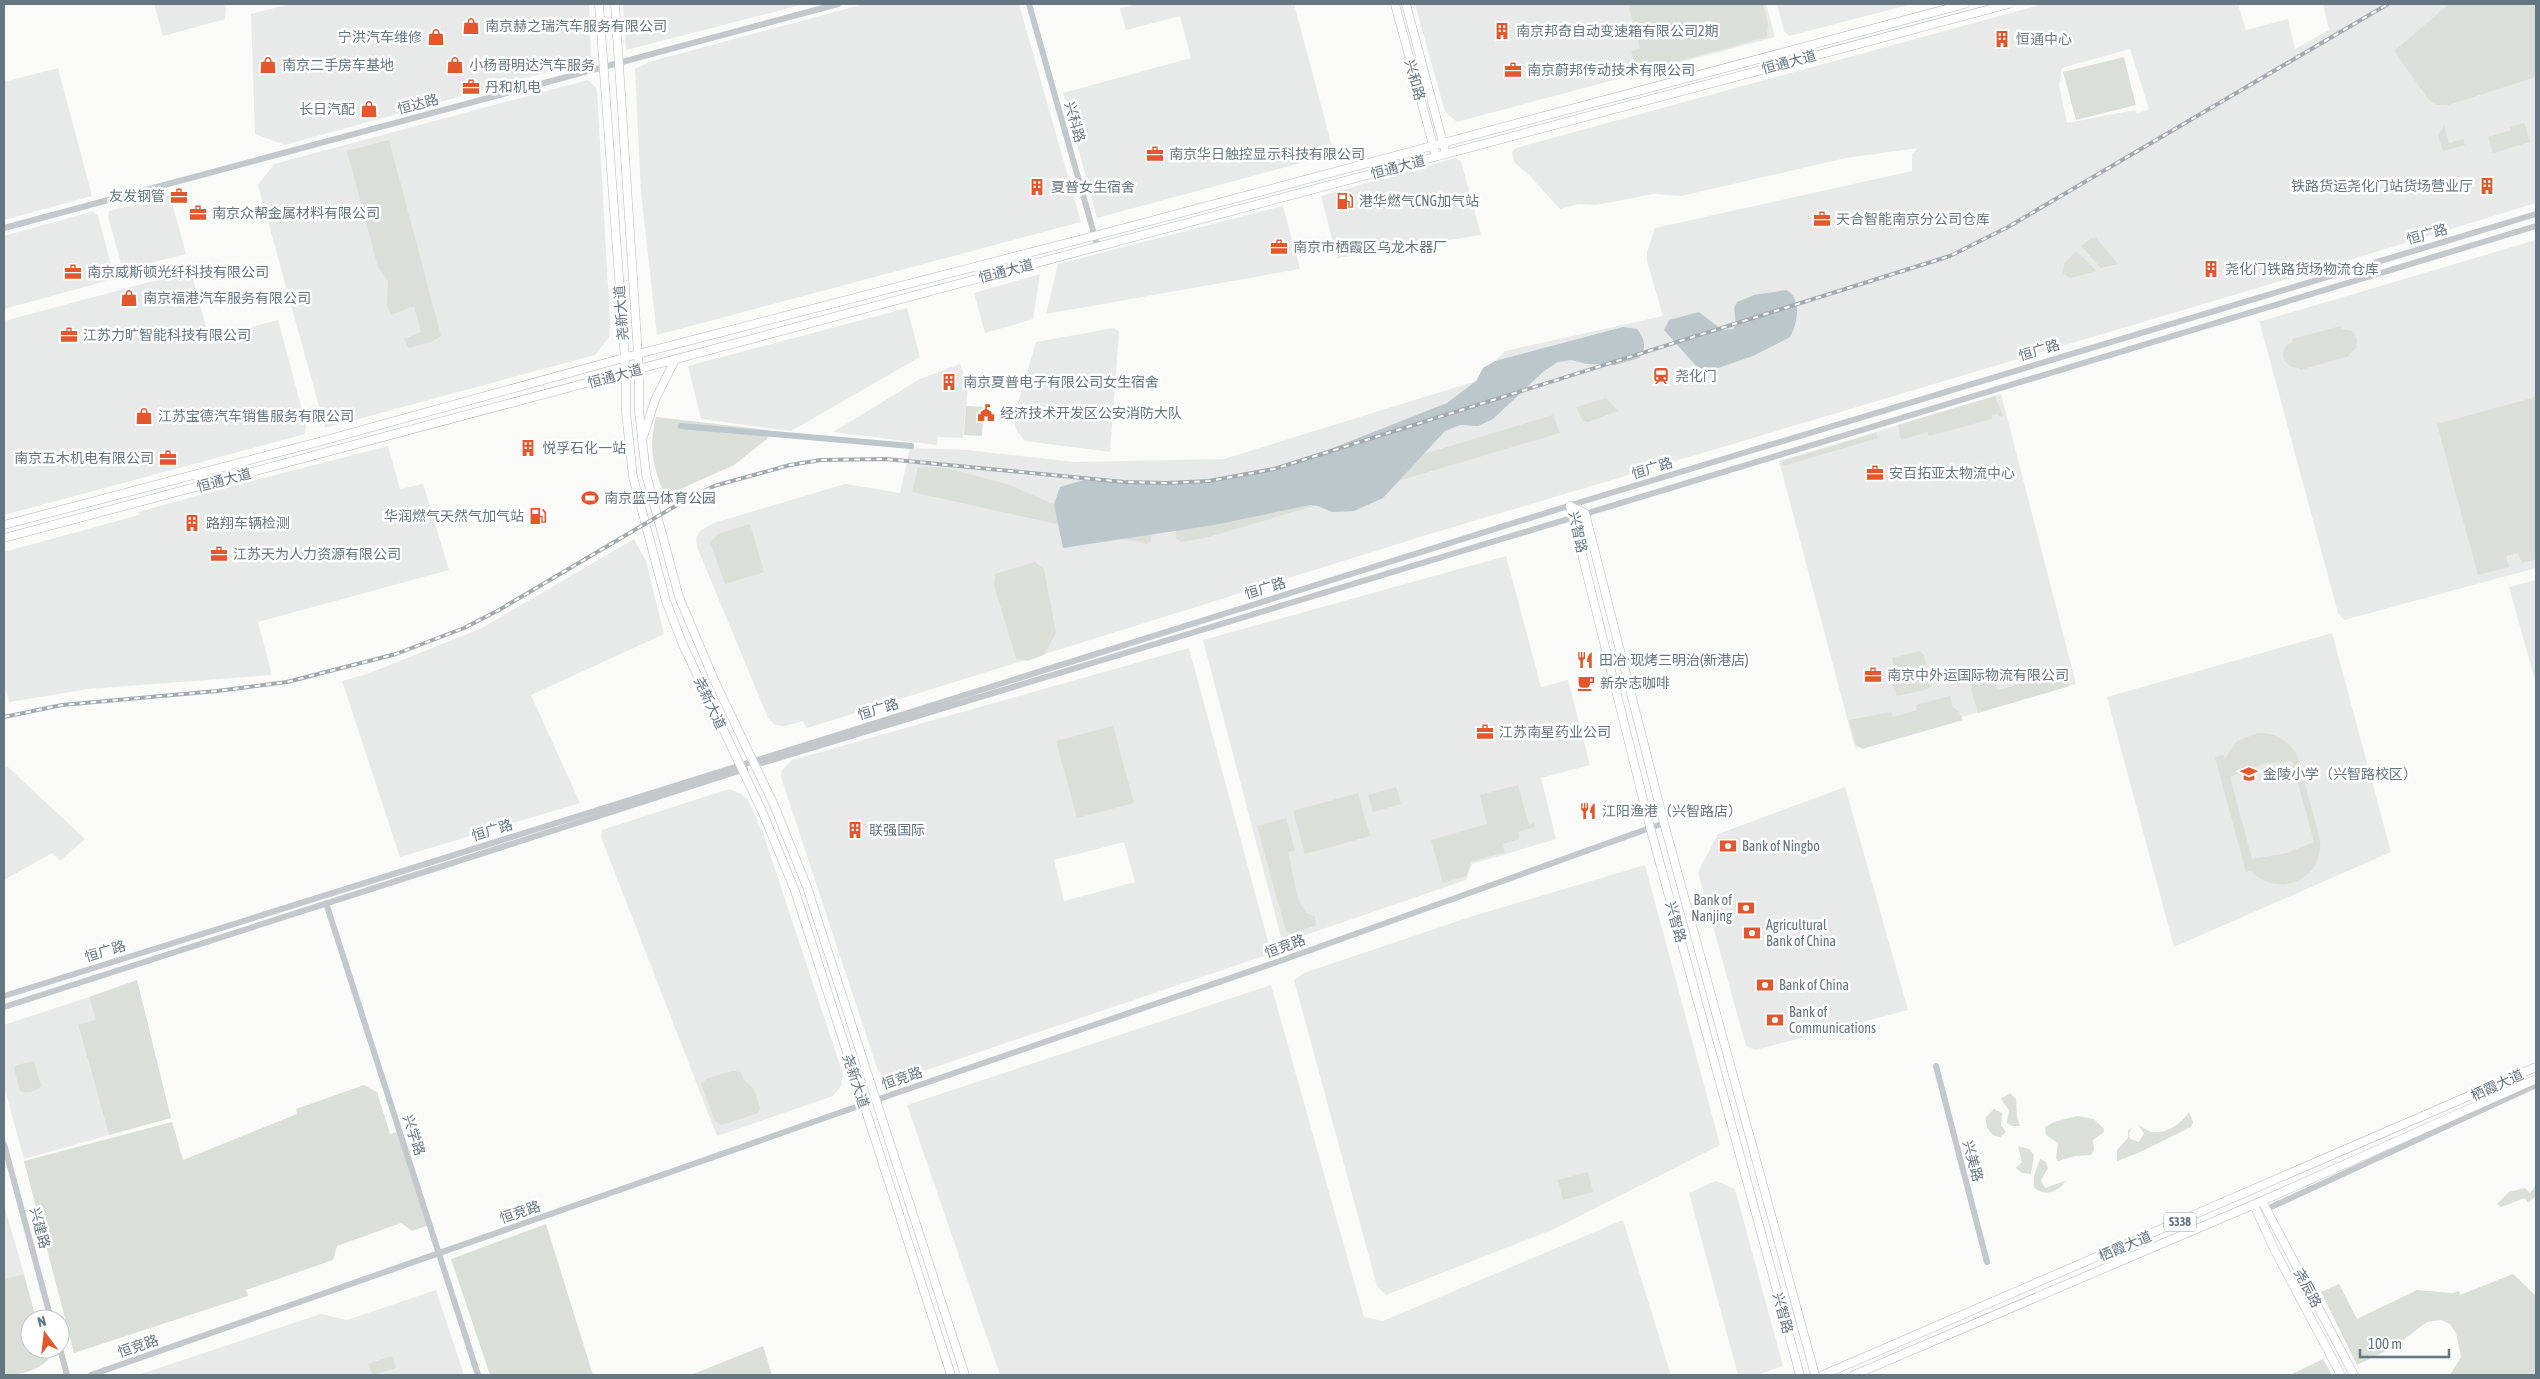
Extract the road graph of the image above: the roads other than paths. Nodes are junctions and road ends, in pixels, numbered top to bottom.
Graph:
1 (599, 4) edge
2 (615, 4) edge
3 (838, 4) edge
4 (1029, 4) edge
5 (1395, 4) edge
6 (1406, 4) edge
7 (1965, 4) edge
8 (2009, 4) edge
9 (620, 64) junction
10 (603, 67) junction
11 (1443, 141) junction
12 (1433, 144) junction
13 (1446, 154) junction
14 (1436, 156) junction
15 (2536, 214) edge
16 (2536, 226) edge
17 (4, 228) edge
18 (1094, 236) junction
19 (1098, 248) junction
20 (638, 354) junction
21 (624, 358) junction
22 (675, 360) junction
23 (639, 370) junction
24 (626, 373) junction
25 (641, 442) junction
26 (1570, 506) junction
27 (1584, 512) junction
28 (1573, 516) junction
29 (4, 525) edge
30 (4, 538) edge
31 (754, 763) junction
32 (741, 767) junction
33 (1664, 823) junction
34 (1650, 827) junction
35 (326, 903) junction
36 (4, 996) edge
37 (4, 1007) edge
38 (1936, 1066) dead end
39 (2536, 1067) edge
40 (2536, 1080) edge
41 (2536, 1085) edge
42 (876, 1100) junction
43 (863, 1105) junction
44 (4, 1144) edge
45 (2262, 1201) junction
46 (2254, 1205) junction
47 (2267, 1209) junction
48 (439, 1253) junction
49 (1987, 1262) dead end
50 (48, 1309) edge
51 (63, 1359) edge
52 (67, 1375) edge
53 (92, 1375) edge
54 (478, 1375) edge
55 (951, 1375) edge
56 (965, 1375) edge
57 (1800, 1375) edge
58 (1815, 1375) edge
59 (1823, 1375) edge
60 (1854, 1375) edge
61 (2341, 1375) edge
62 (2354, 1375) edge

1 - 10 main road, 尧新大道
2 - 9 main road, 尧新大道
3 - 9 street, 恒达路
4 - 18 street, 兴科路
5 - 12 main road, 兴和路
6 - 11 main road, 兴和路
7 - 11 main road, 恒通大道
8 - 13 main road, 恒通大道
9 - 10 street, 恒达路
9 - 20 main road, 尧新大道
10 - 17 street, 恒达路
10 - 21 main road, 尧新大道
11 - 12 main road, 恒通大道
11 - 13 main road, 兴和路
12 - 14 main road, 兴和路
12 - 18 main road, 恒通大道
13 - 14 main road, 恒通大道
14 - 19 main road, 恒通大道
15 - 26 street, 恒广路
16 - 27 street, 恒广路
18 - 19 street, 兴科路
18 - 20 main road, 恒通大道
19 - 22 main road, 恒通大道
20 - 21 main road, 恒通大道
20 - 23 main road, 尧新大道
21 - 24 main road, 尧新大道
21 - 29 main road, 恒通大道
22 - 23 main road, 恒通大道
22 - 25 main road
23 - 24 main road, 恒通大道
23 - 25 main road, 尧新大道
24 - 30 main road, 恒通大道
24 - 32 main road, 尧新大道
25 - 31 main road, 尧新大道
26 - 27 main road, 兴智路
26 - 28 main road, 兴智路
26 - 31 street, 恒广路
27 - 28 street, 恒广路
27 - 33 main road, 兴智路
28 - 31 street, 恒广路
28 - 34 main road, 兴智路
31 - 32 street, 恒广路
31 - 42 main road, 尧新大道
32 - 35 street, 恒广路
32 - 36 street, 恒广路
32 - 43 main road, 尧新大道
33 - 34 street, 恒竞路
33 - 58 main road, 兴智路
34 - 42 street, 恒竞路
34 - 57 main road, 兴智路
35 - 37 street, 恒广路
35 - 48 street, 兴学路
38 - 49 street, 兴美路
39 - 59 main road, 栖霞大道 / S338
40 - 45 main road, 栖霞大道 / S338
41 - 47 street
42 - 43 street, 恒竞路
42 - 56 main road, 尧新大道
43 - 48 street, 恒竞路
43 - 55 main road, 尧新大道
44 - 50 street, 兴建路
45 - 46 main road, 栖霞大道 / S338
45 - 47 main road, 尧辰路
46 - 60 main road, 栖霞大道 / S338
46 - 61 main road, 尧辰路
47 - 62 main road, 尧辰路
48 - 53 street, 恒竞路
48 - 54 street, 兴学路
51 - 52 street

